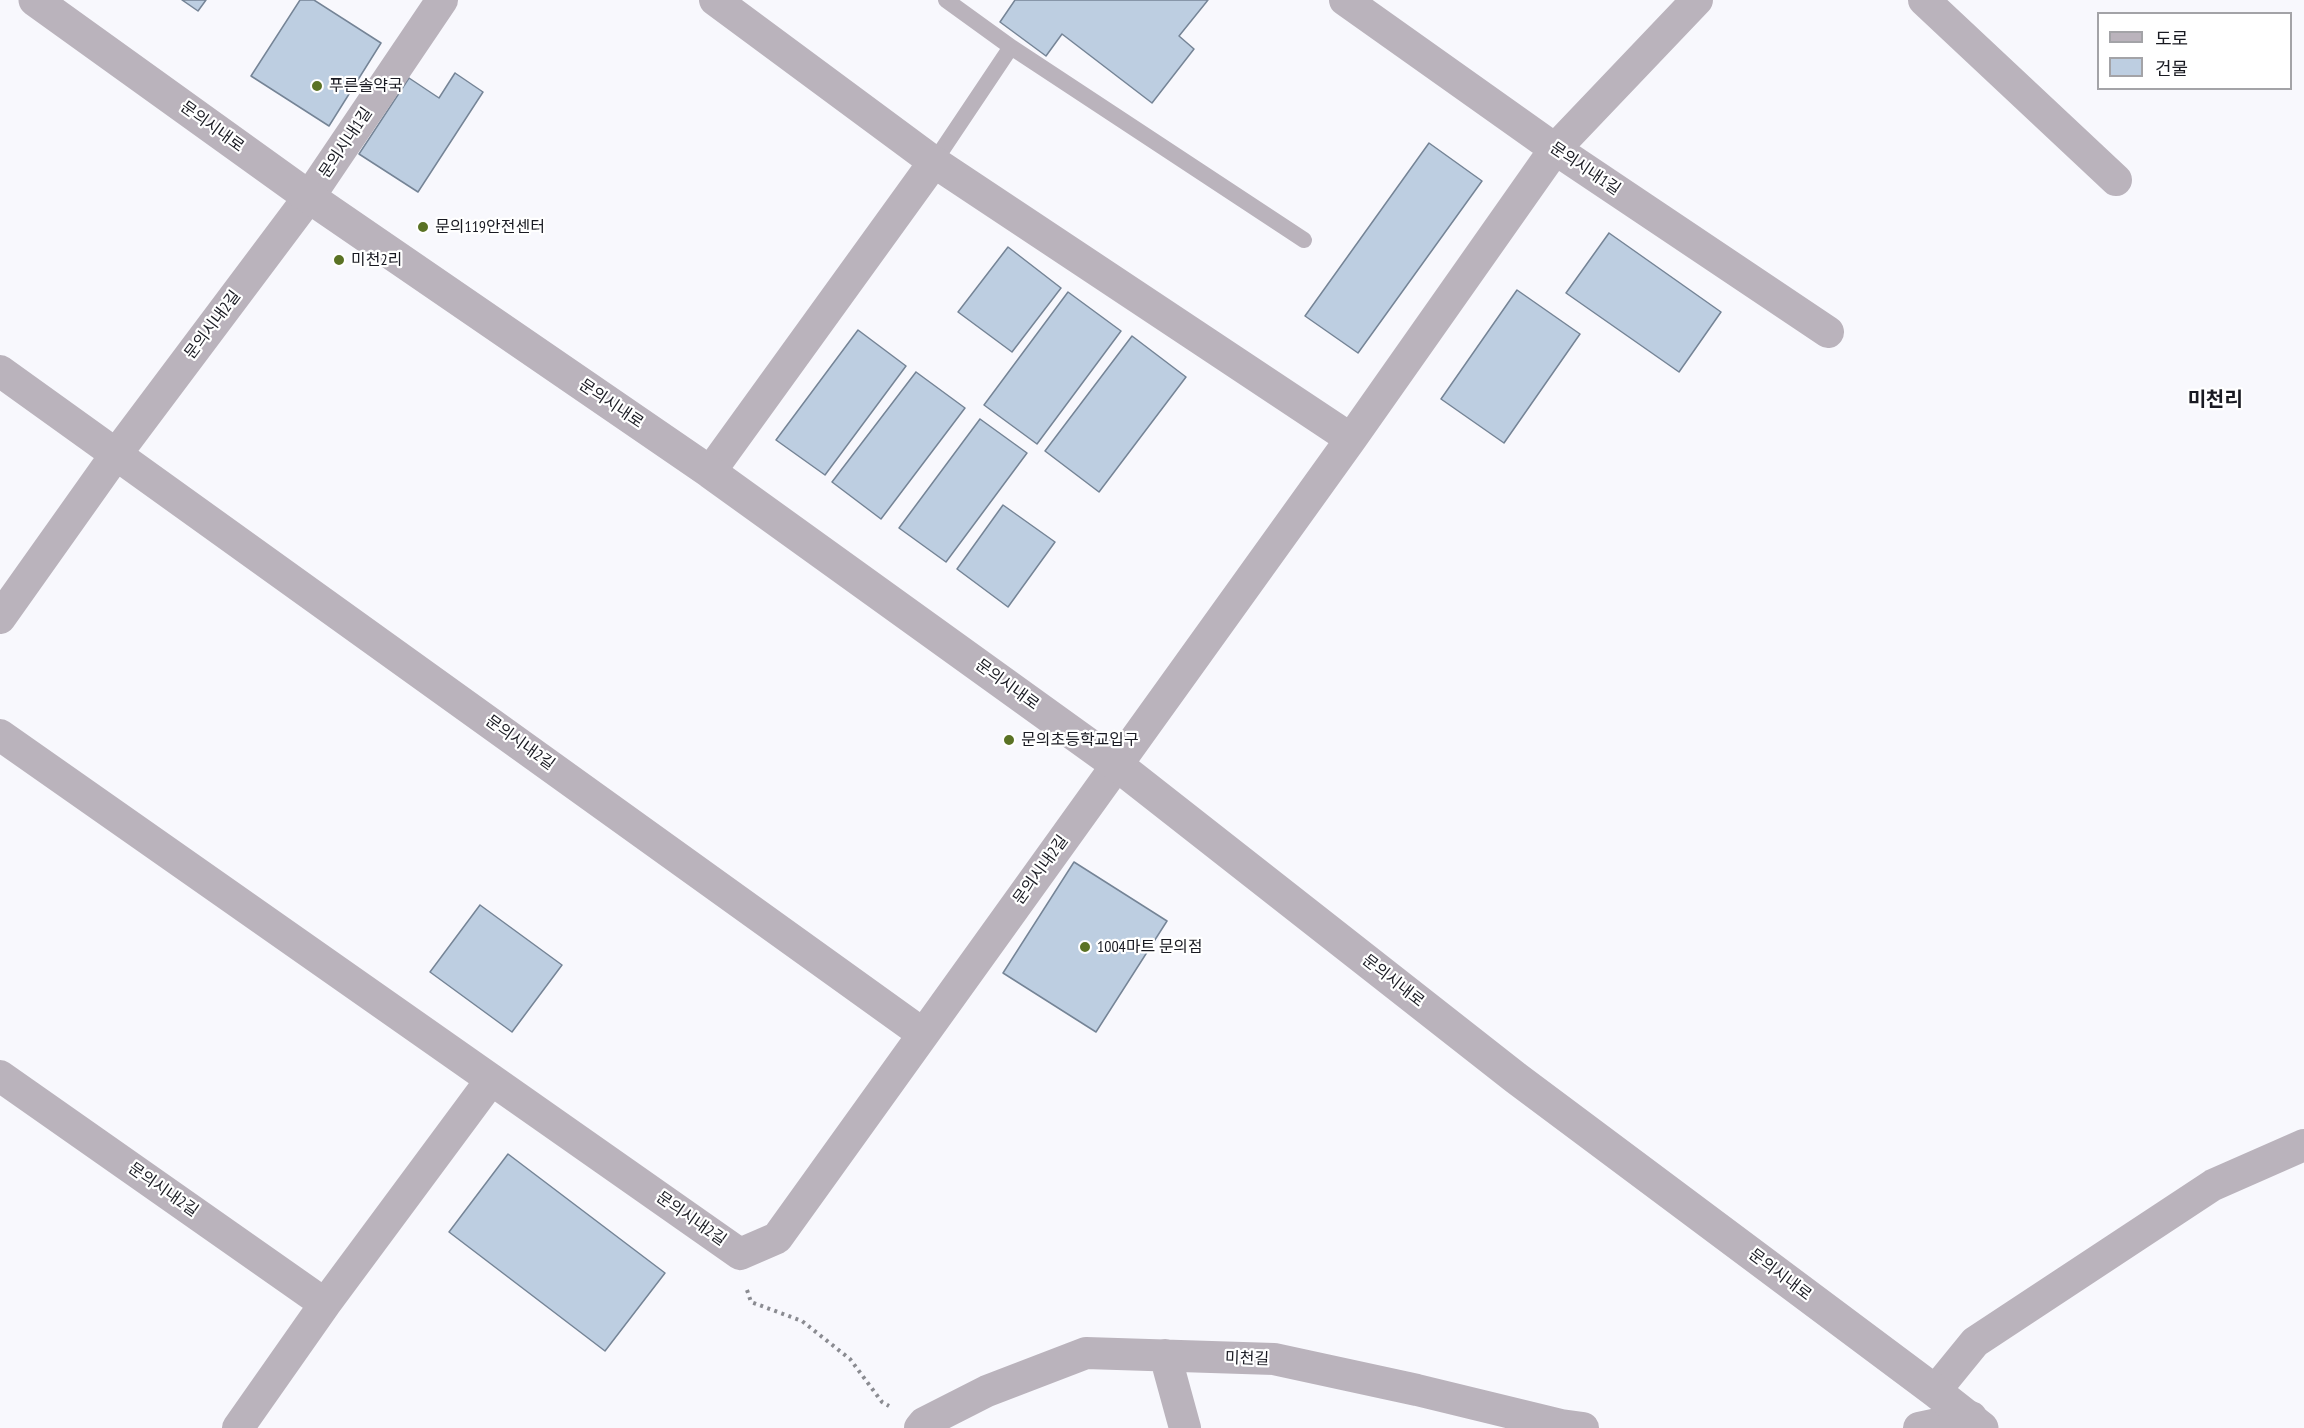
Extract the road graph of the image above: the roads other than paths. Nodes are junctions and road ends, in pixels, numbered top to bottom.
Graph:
1 (35, 0) edge
2 (442, 0) edge
3 (715, 0) edge
4 (946, 0) edge
5 (1345, 0) edge
6 (1697, 0) edge
7 (1924, 0) edge
8 (1011, 47) junction
9 (1555, 149) junction
10 (934, 162) junction
11 (2116, 180) dead end
12 (309, 197) junction
13 (1304, 240) dead end
14 (1828, 332) dead end
15 (0, 371) edge
16 (1352, 439) junction
17 (117, 453) junction
18 (710, 472) junction
19 (0, 618) edge
20 (0, 735) edge
21 (1117, 765) junction
22 (923, 1034) junction
23 (0, 1076) edge
24 (491, 1080) junction
25 (2304, 1145) edge
26 (325, 1304) junction
27 (1165, 1355) junction
28 (1935, 1391) junction
29 (1976, 1423) edge
30 (238, 1428) edge
31 (920, 1428) edge
32 (1185, 1428) edge
33 (1583, 1428) edge
34 (1919, 1428) edge

1 - 12 street, 문의시내로
2 - 12 street, 문의시내1길
3 - 10 street
4 - 8 lane
5 - 9 street, 문의시내1길
6 - 9 street, 문의시내2길
7 - 11 street
8 - 10 lane
8 - 13 lane
9 - 14 street, 문의시내1길
9 - 16 street, 문의시내2길
10 - 16 street
10 - 18 street
12 - 17 street, 문의시내2길
12 - 18 street, 문의시내로
15 - 17 street, 문의시내2길
16 - 21 street, 문의시내2길
17 - 19 street, 문의시내2길
17 - 22 street, 문의시내2길
18 - 21 street, 문의시내로
20 - 24 street, 문의시내2길
21 - 22 street, 문의시내2길
21 - 28 street, 문의시내로
22 - 24 street, 문의시내2길
23 - 26 street, 문의시내2길
24 - 26 street
25 - 28 street
26 - 30 street
27 - 31 street, 미천길
27 - 32 street
27 - 33 street, 미천길
28 - 29 street, 문의시내로
29 - 34 street

